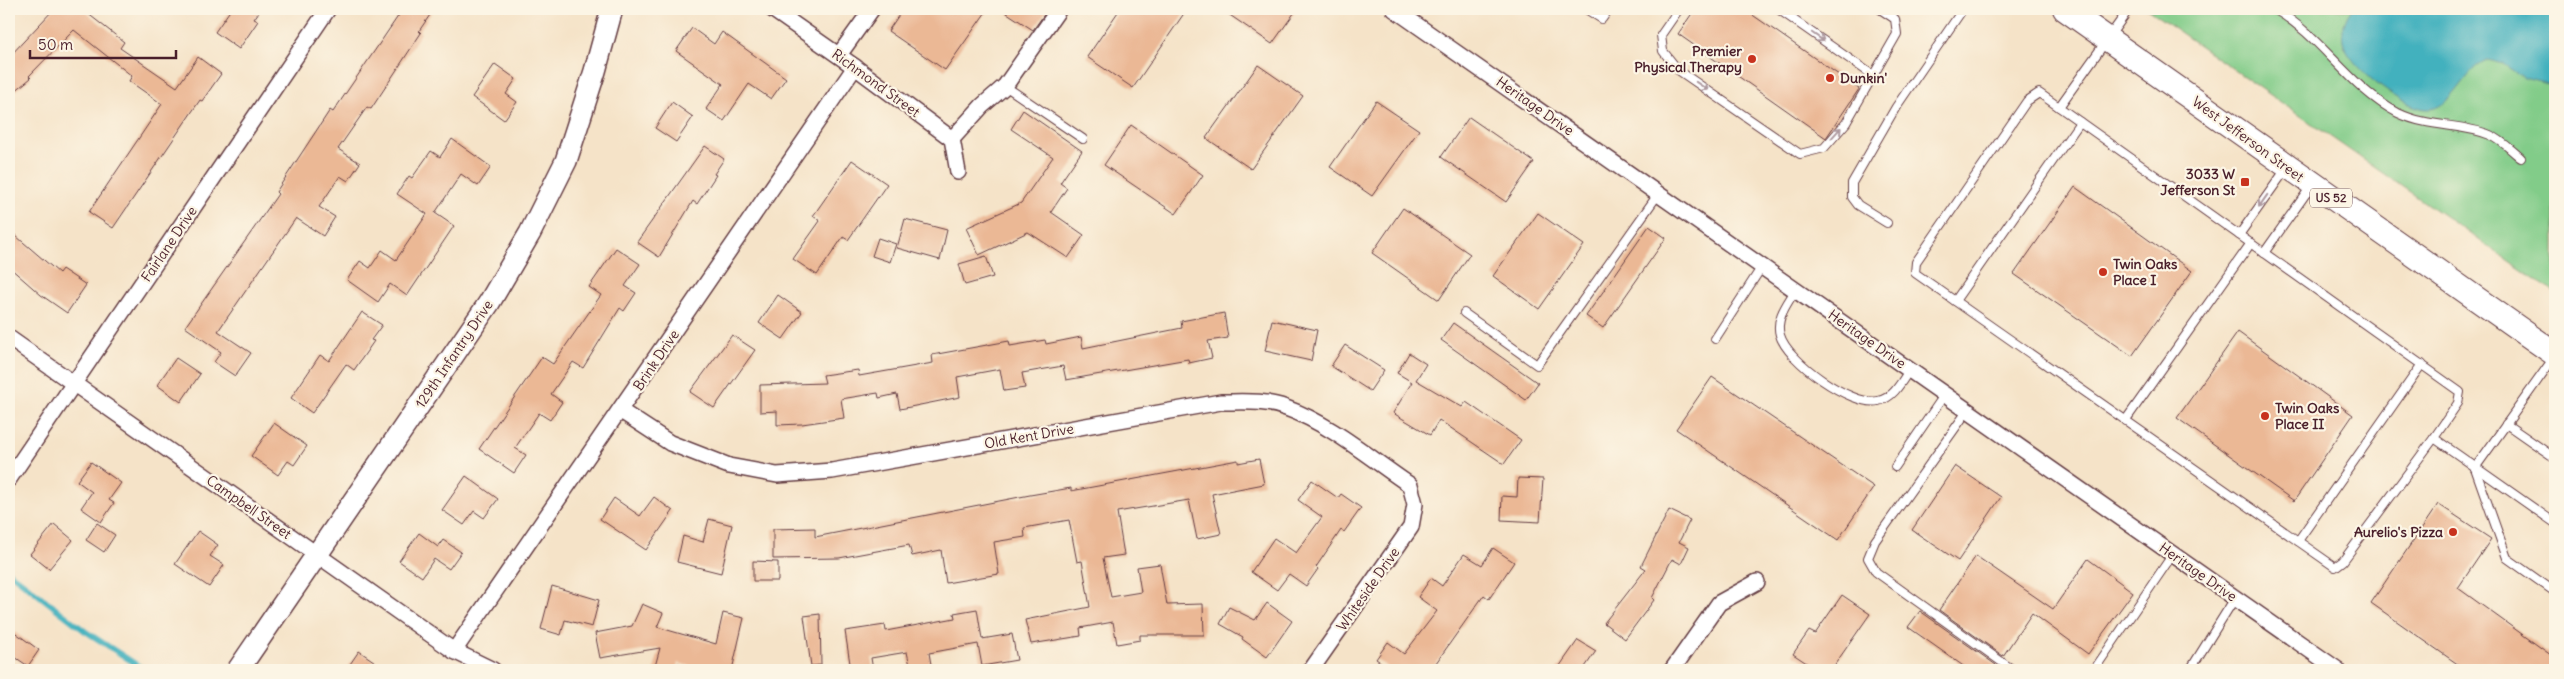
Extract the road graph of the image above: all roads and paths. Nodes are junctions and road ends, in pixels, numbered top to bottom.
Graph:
1 (328, 9) edge
2 (612, 9) edge
3 (772, 9) edge
4 (872, 9) edge
5 (1059, 9) edge
6 (1394, 9) edge
7 (1586, 9) edge
8 (1609, 9) edge
9 (1679, 9) edge
10 (1778, 9) edge
11 (1880, 9) edge
12 (1963, 9) edge
13 (2065, 9) edge
14 (2129, 9) edge
15 (2274, 9) edge
16 (2108, 39) junction
17 (839, 55) junction
18 (855, 66) junction
19 (1874, 76) junction
20 (1005, 86) junction
21 (2059, 107) junction
22 (2080, 122) junction
23 (952, 139) junction
24 (1083, 139) dead end
25 (2521, 158) dead end
26 (2287, 167) junction
27 (958, 172) dead end
28 (2312, 185) junction
29 (1659, 193) junction
30 (1886, 223) dead end
31 (2239, 235) junction
32 (2251, 243) junction
33 (2264, 253) junction
34 (1763, 266) junction
35 (1796, 289) junction
36 (1955, 301) junction
37 (1464, 313) dead end
38 (9, 338) edge
39 (1715, 339) dead end
40 (2555, 355) edge
41 (2422, 364) junction
42 (1910, 370) junction
43 (74, 383) junction
44 (1945, 394) junction
45 (1968, 410) junction
46 (621, 411) junction
47 (2125, 421) junction
48 (2506, 424) junction
49 (2434, 438) junction
50 (2555, 458) edge
51 (1895, 467) dead end
52 (2475, 468) junction
53 (9, 479) edge
54 (1415, 504) joint
55 (2555, 523) edge
56 (2298, 541) junction
57 (2173, 554) junction
58 (317, 555) junction
59 (1757, 582) dead end
60 (2555, 592) edge
61 (2235, 598) junction
62 (454, 651) junction
63 (238, 670) edge
64 (493, 670) edge
65 (1311, 670) edge
66 (1672, 670) edge
67 (2013, 670) edge
68 (2094, 670) edge
69 (2190, 670) edge
70 (2338, 670) edge

1 - 43 street, Fairlane Drive
2 - 58 street, 129th Infantry Drive
3 - 17 street, Richmond Street
4 - 17 street
5 - 20 street
6 - 29 street, Heritage Drive
7 - 8 lane
9 -> 19 lane
10 -> 19 lane
11 - 19 lane
12 - 30 lane
13 - 16 main road, West Jefferson Street / US 52
14 - 16 lane
15 - 25 lane
16 - 21 lane
16 - 26 main road, West Jefferson Street / US 52
17 - 18 street, Richmond Street
18 - 23 street, Richmond Street
18 - 46 street, Brink Drive
20 - 23 street
20 - 24 lane
21 - 22 lane
21 - 36 lane
22 - 31 lane
22 - 36 lane
23 - 27 street
26 - 28 main road, West Jefferson Street / US 52
26 -> 31 lane
28 - 33 lane
28 - 40 main road, West Jefferson Street / US 52
29 - 34 street, Heritage Drive
29 - 37 lane
31 - 32 lane
32 - 33 lane
32 - 47 lane
33 - 41 lane
34 - 35 street, Heritage Drive
34 - 39 lane
35 - 42 street, Heritage Drive
35 - 42 lane
36 - 47 lane
38 - 43 street, Campbell Street
40 - 48 lane
41 - 49 lane
41 - 56 lane
42 - 44 street, Heritage Drive
43 - 53 street, Fairlane Drive
43 - 58 street, Campbell Street
44 - 45 street, Heritage Drive
44 - 51 lane
45 - 57 street, Heritage Drive
45 - 67 lane
46 - 54 street, Old Kent Drive
46 - 62 street, Brink Drive
47 - 56 lane
48 - 50 lane
48 - 52 lane
49 - 52 lane
49 - 56 lane
52 - 55 lane
52 - 60 lane
54 - 65 street, Whiteside Drive
57 - 61 street, Heritage Drive
57 - 68 lane
58 - 62 street, Campbell Street
58 - 63 street, 129th Infantry Drive
59 - 66 street
61 - 69 lane
61 - 70 street, Heritage Drive
62 - 64 street, Campbell Street

